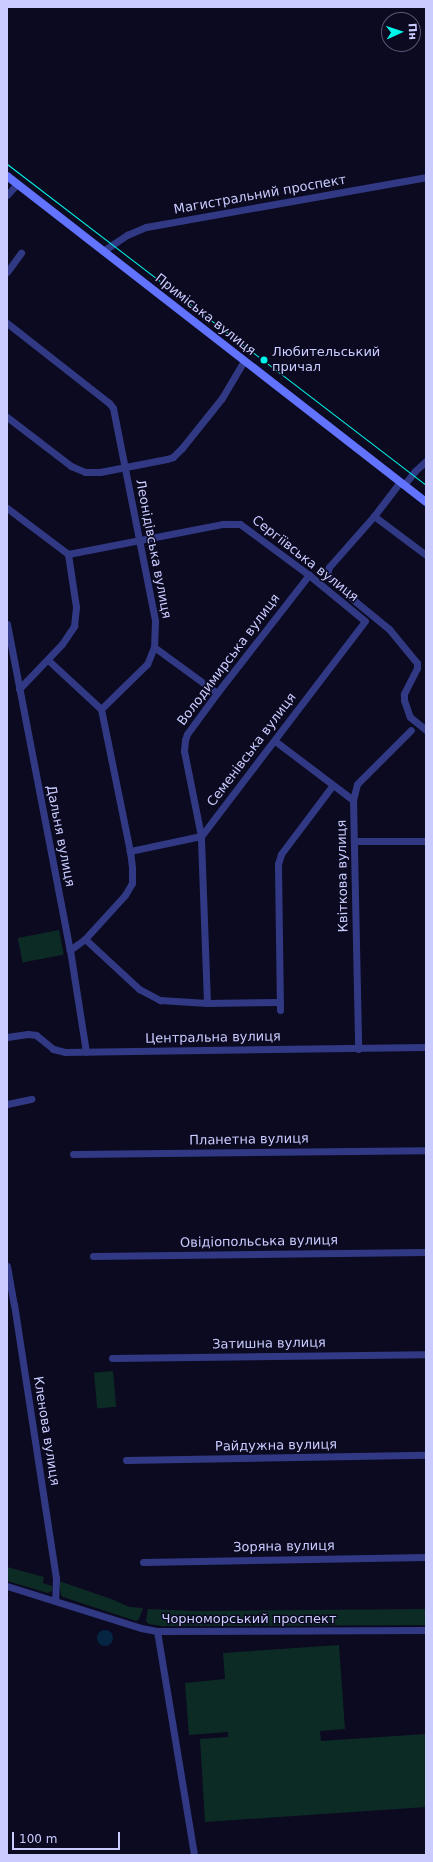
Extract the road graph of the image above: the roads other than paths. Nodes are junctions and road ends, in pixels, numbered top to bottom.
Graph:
1 (7, 176) edge
2 (426, 177) edge
3 (17, 184) junction
4 (7, 195) edge
5 (103, 251) junction
6 (21, 253) dead end
7 (7, 272) edge
8 (7, 323) edge
9 (244, 361) junction
10 (7, 417) edge
11 (426, 461) edge
12 (125, 467) junction
13 (402, 484) junction
14 (426, 502) edge
15 (7, 508) edge
16 (374, 516) junction
17 (139, 540) junction
18 (68, 554) junction
19 (426, 555) edge
20 (309, 575) junction
21 (365, 621) joint
22 (7, 624) edge
23 (154, 647) junction
24 (48, 660) junction
25 (19, 689) junction
26 (218, 693) junction
27 (101, 710) junction
28 (411, 730) dead end
29 (426, 730) edge
30 (275, 741) junction
31 (332, 786) junction
32 (353, 800) junction
33 (201, 836) junction
34 (354, 841) junction
35 (426, 841) edge
36 (130, 851) junction
37 (85, 939) junction
38 (70, 950) junction
39 (207, 1003) junction
40 (7, 1035) edge
41 (426, 1047) edge
42 (358, 1049) junction
43 (86, 1052) junction
44 (31, 1100) dead end
45 (7, 1104) edge
46 (426, 1150) edge
47 (73, 1154) dead end
48 (426, 1252) edge
49 (92, 1256) dead end
50 (7, 1266) edge
51 (426, 1354) edge
52 (112, 1358) dead end
53 (426, 1455) edge
54 (126, 1460) dead end
55 (426, 1557) edge
56 (143, 1562) dead end
57 (7, 1586) edge
58 (55, 1601) junction
59 (426, 1630) edge
60 (157, 1631) junction
61 (194, 1855) edge

1 - 3 street, Приміська вулиця
2 - 5 street, Магистральний проспект
3 - 4 street
3 - 5 street, Приміська вулиця
5 - 9 street, Приміська вулиця
6 - 7 street
8 - 12 street, Леонідівська вулиця
9 - 12 street
9 - 13 street, Приміська вулиця
10 - 12 street
11 - 13 street
12 - 17 street, Леонідівська вулиця
13 - 14 street, Приміська вулиця
13 - 16 street
15 - 18 street
16 - 19 street
16 - 29 street
17 - 18 street, Сергіївська вулиця
17 - 20 street, Сергіївська вулиця
17 - 23 street, Леонідівська вулиця
18 - 24 street
20 - 21 street, Сергіївська вулиця
20 - 26 street, Володимирська вулиця
21 - 30 street, Семенівська вулиця
22 - 25 street, Дальня вулиця
23 - 26 street
23 - 27 street, Леонідівська вулиця
24 - 25 street
24 - 27 street
25 - 38 street, Дальня вулиця
26 - 33 street, Володимирська вулиця
27 - 36 street
28 - 32 street
30 - 31 street
30 - 33 street, Семенівська вулиця
31 - 32 street
31 - 39 street
32 - 34 street, Квіткова вулиця
33 - 36 street
33 - 39 street, Володимирська вулиця
34 - 35 street
34 - 42 street, Квіткова вулиця
36 - 37 street
37 - 38 street
37 - 39 street
38 - 43 street, Дальня вулиця
40 - 43 street, Центральна вулиця
41 - 42 street, Центральна вулиця
42 - 43 street, Центральна вулиця
44 - 45 street
46 - 47 street, Планетна вулиця
48 - 49 street, Овідіопольська вулиця
50 - 58 street, Кленова вулиця
51 - 52 street, Затишна вулиця
53 - 54 street, Райдужна вулиця
55 - 56 street, Зоряна вулиця
57 - 58 street, Чорноморський проспект
58 - 60 street, Чорноморський проспект
59 - 60 street, Чорноморський проспект
60 - 61 street

